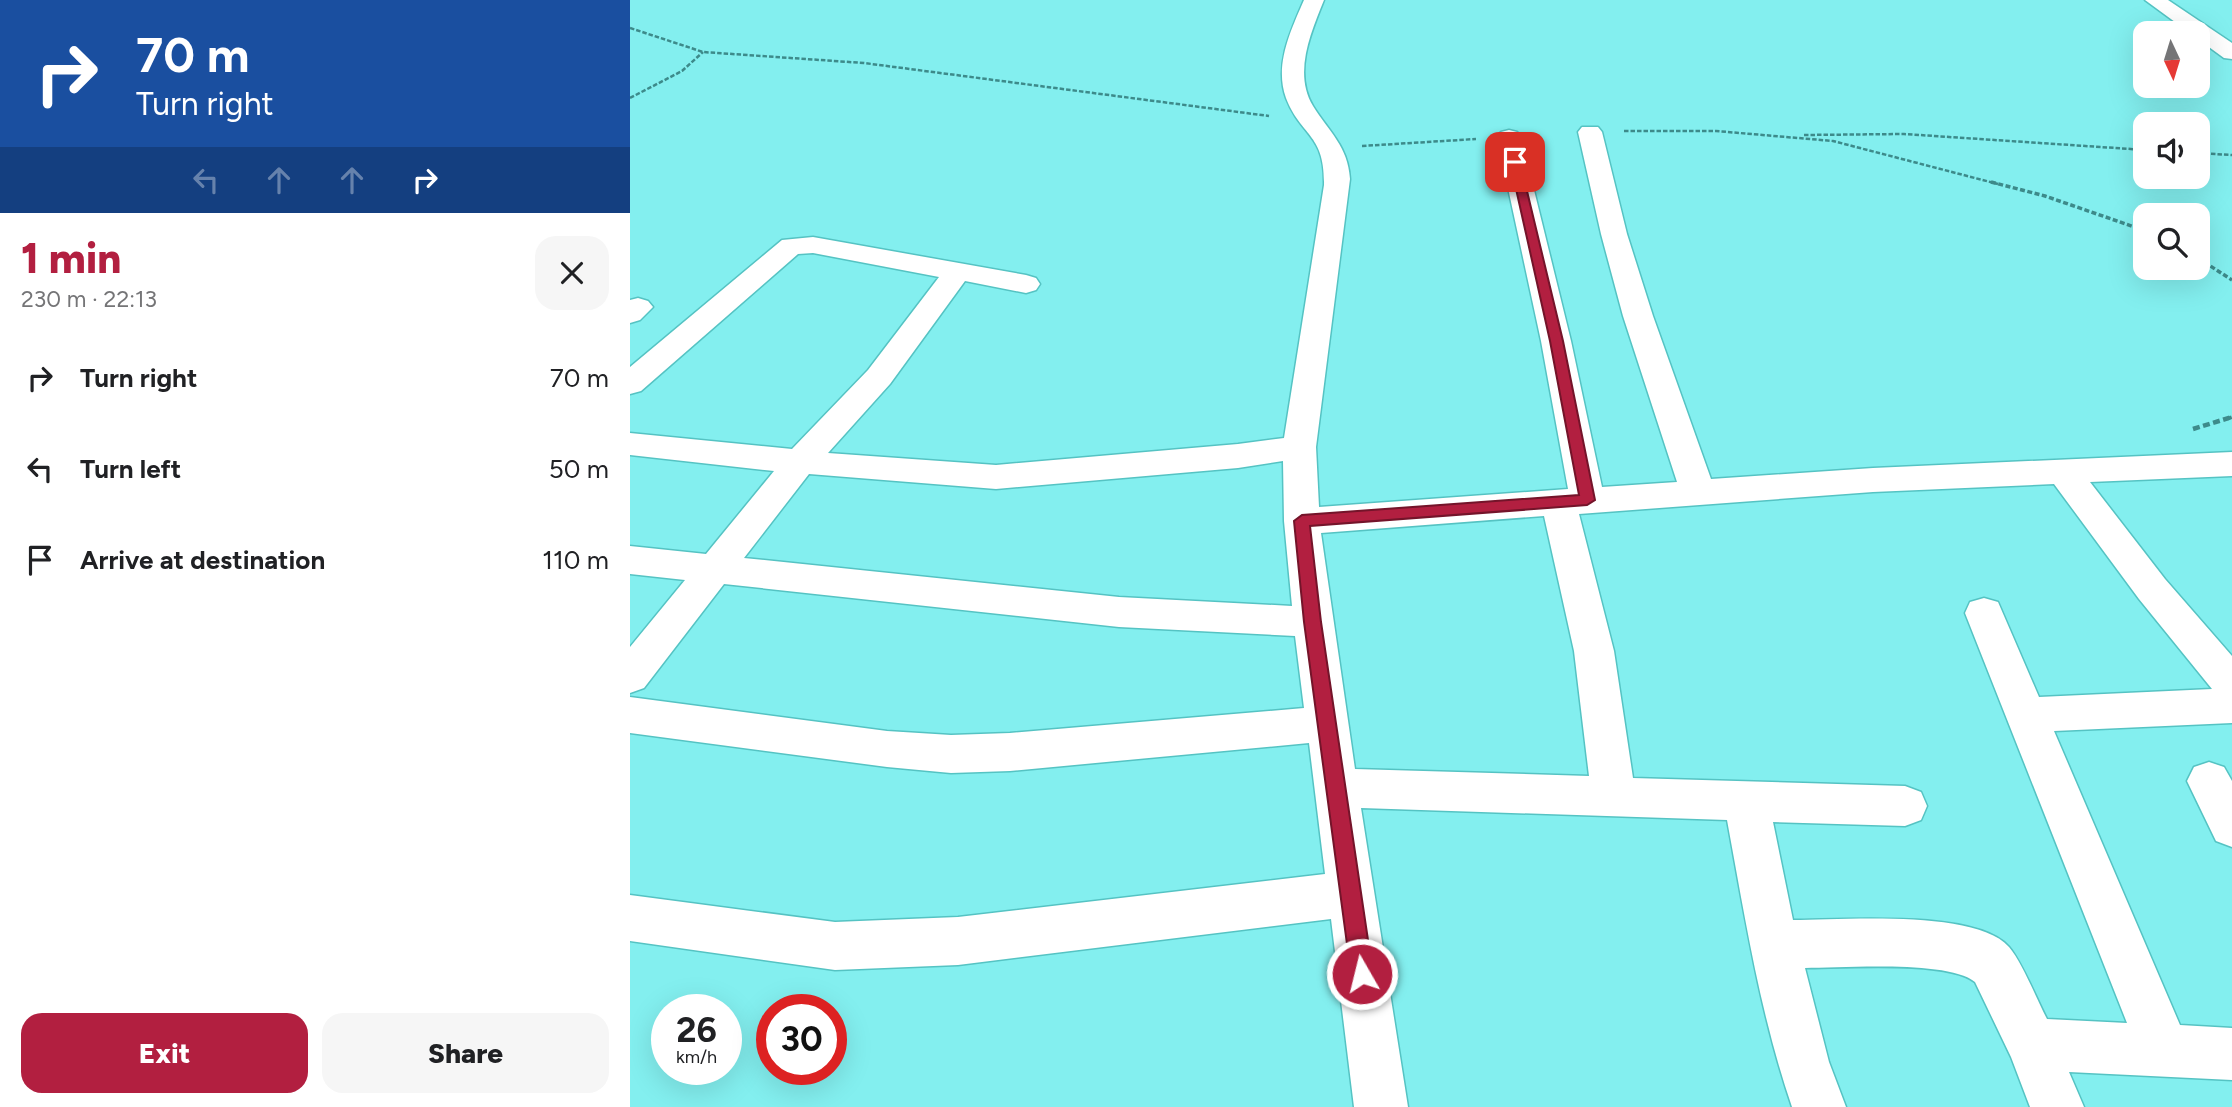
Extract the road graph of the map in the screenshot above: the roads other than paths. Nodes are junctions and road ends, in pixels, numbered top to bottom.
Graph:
1 (1314, 0) edge
2 (2155, 0) edge
3 (2232, 53) edge
4 (1590, 132) road end
5 (1509, 137) road end
6 (958, 271) junction
7 (1026, 284) dead end
8 (630, 384) edge
9 (630, 444) edge
10 (1299, 447) junction
11 (800, 462) junction
12 (2232, 464) edge
13 (2064, 472) junction
14 (1698, 492) junction
15 (1573, 501) junction
16 (1302, 521) junction
17 (630, 560) edge
18 (713, 569) junction
19 (1984, 612) dead end
20 (1313, 622) junction
21 (630, 676) edge
22 (2232, 684) edge
23 (2232, 706) edge
24 (630, 715) edge
25 (2025, 715) junction
26 (1327, 724) junction
27 (2209, 781) dead end
28 (1336, 788) junction
29 (1614, 797) junction
30 (1746, 802) junction
31 (1905, 806) dead end
32 (2232, 826) edge
33 (1351, 894) junction
34 (630, 918) edge
35 (1774, 944) junction
36 (2032, 1044) junction
37 (2164, 1050) junction
38 (2232, 1054) edge
39 (1381, 1107) edge
40 (1819, 1107) edge
41 (2057, 1107) edge

1 - 10 street
2 - 3 street
4 - 14 street
5 - 15 street
6 - 7 street
6 - 8 street
6 - 11 street
9 - 11 street
10 - 11 street
10 - 16 street
11 - 18 street
12 - 13 street
13 - 14 street
13 - 22 street
14 - 15 street
15 - 16 street
15 - 29 street
16 - 20 street
17 - 18 street
18 - 20 street
18 - 21 street
19 - 25 street
20 - 26 street
23 - 25 street
24 - 26 street
25 - 37 street
26 - 28 street
27 - 32 street
28 - 29 street
28 - 33 street
29 - 30 street
30 - 31 street
30 - 35 street
33 - 34 street
33 - 39 street
35 - 36 street
35 - 40 street
36 - 37 street
36 - 41 street
37 - 38 street

